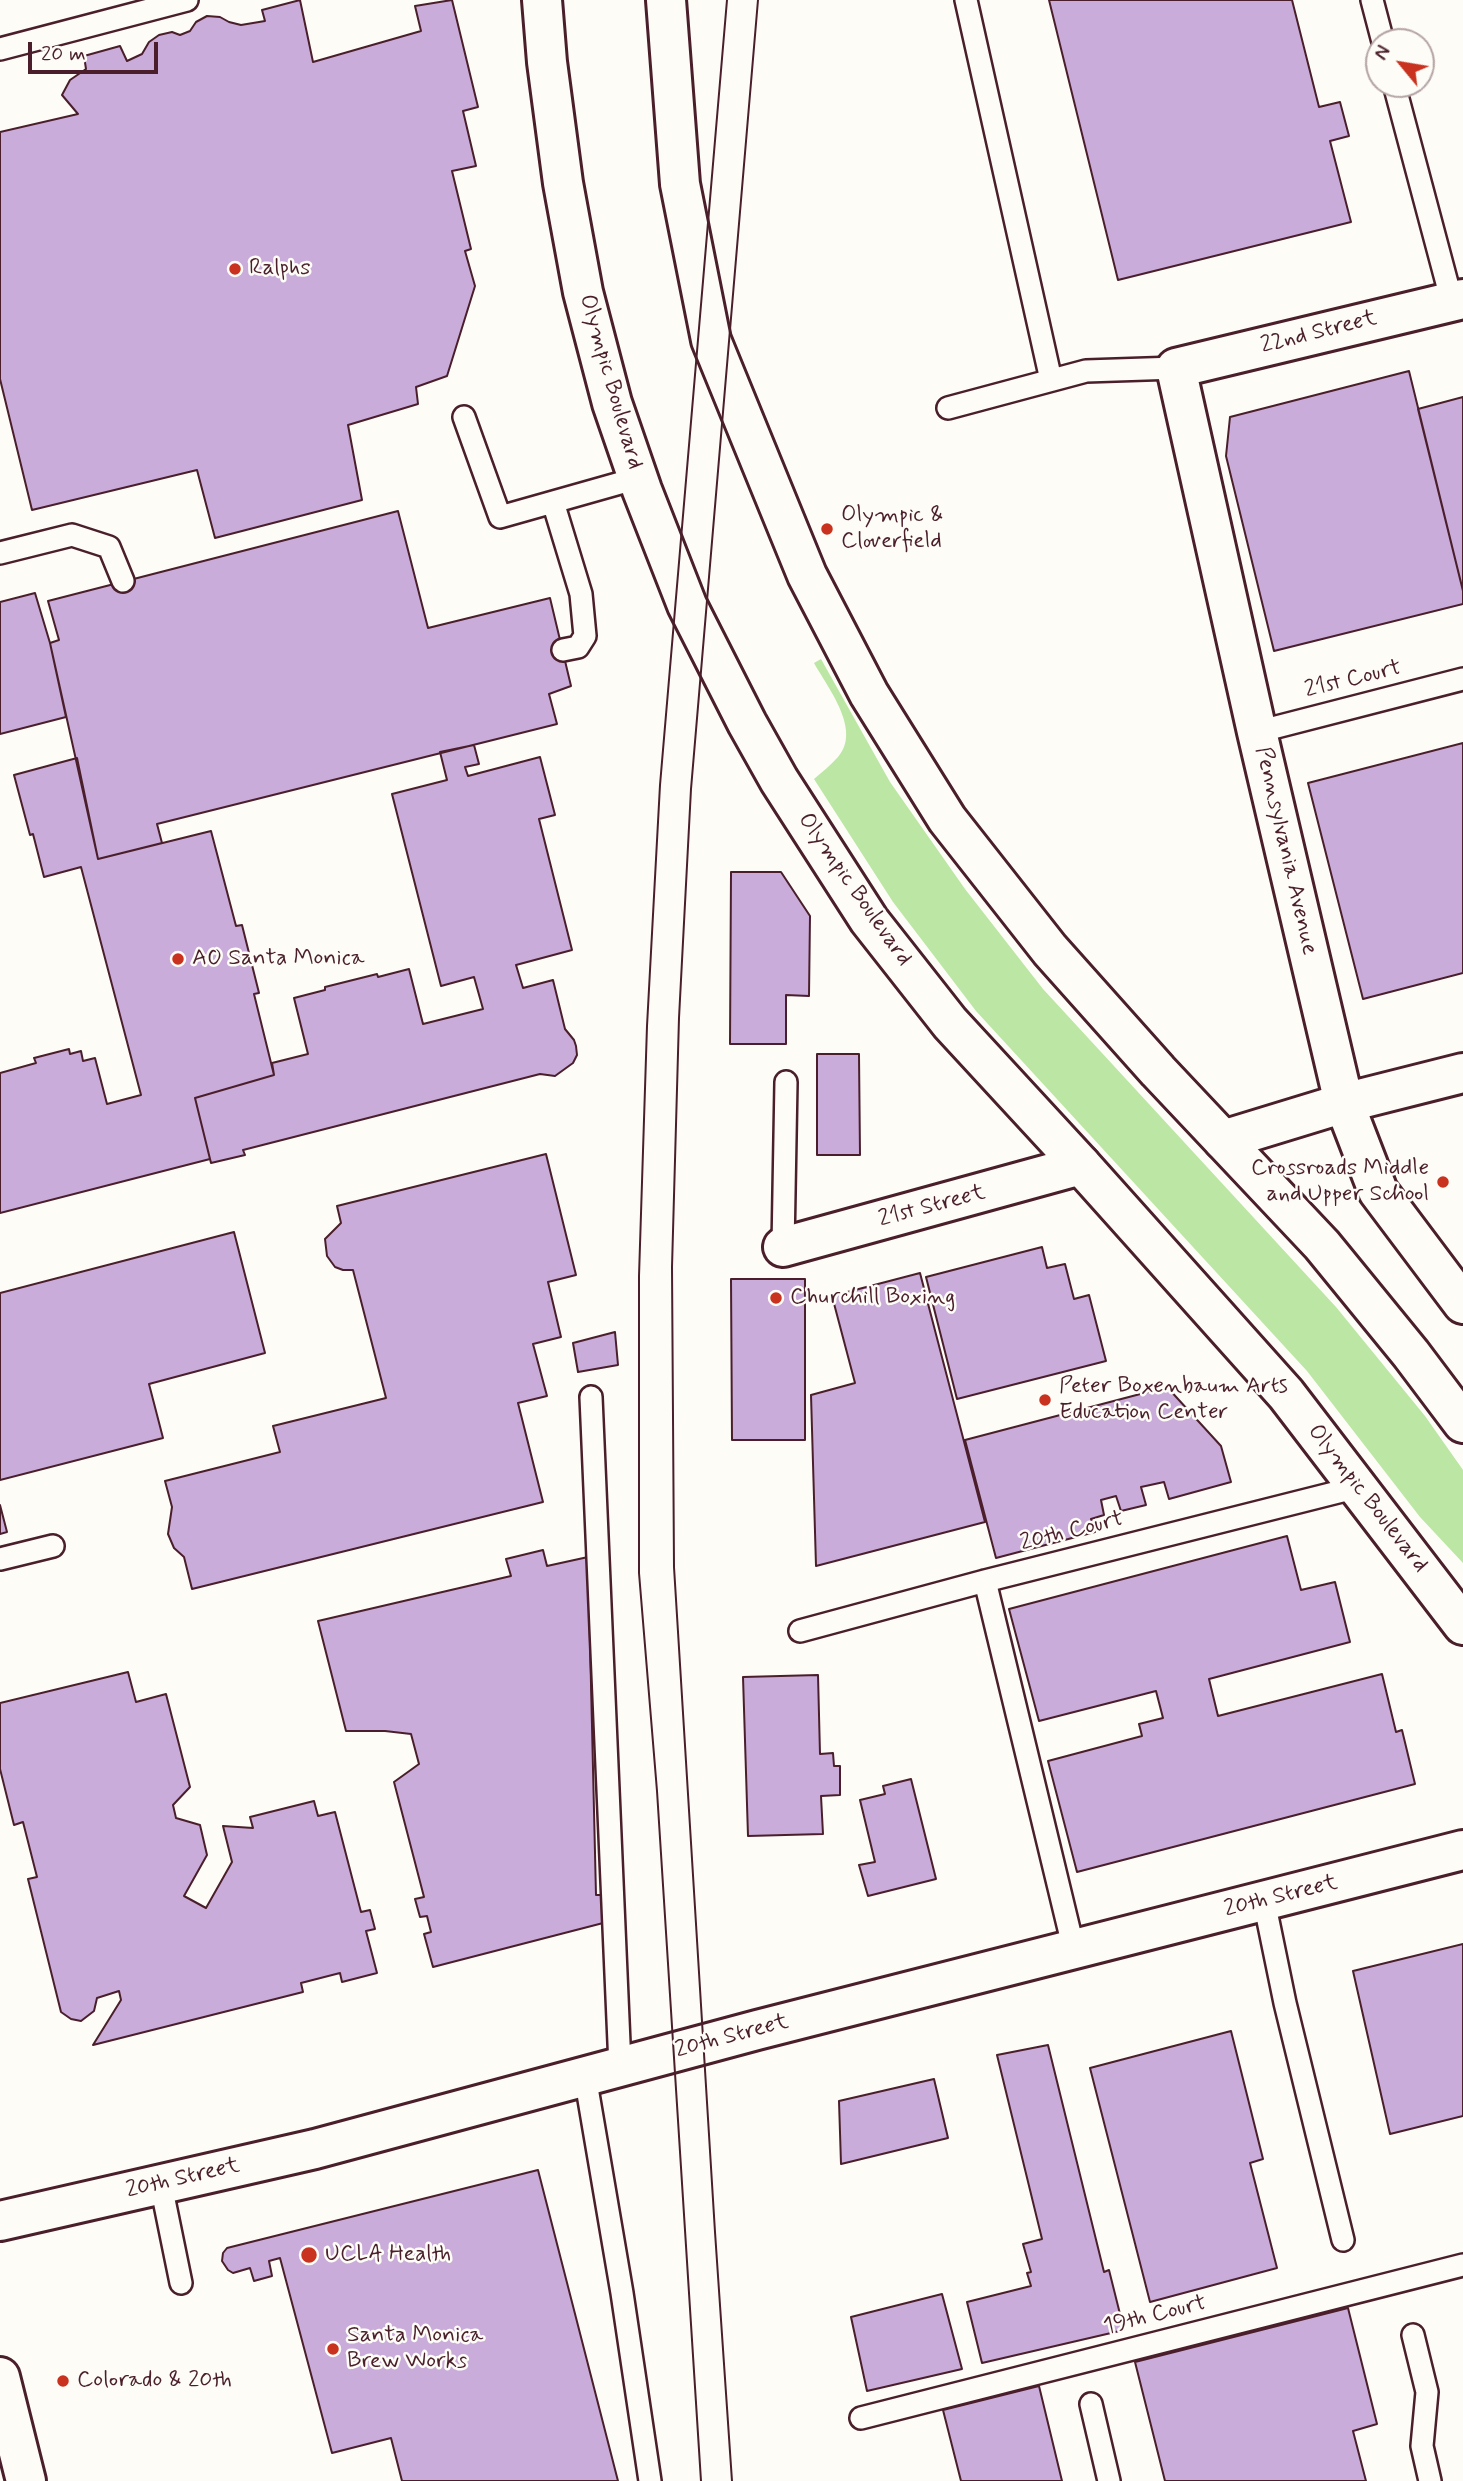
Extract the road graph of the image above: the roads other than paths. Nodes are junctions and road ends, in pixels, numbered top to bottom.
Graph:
1 (187, 0) edge
2 (542, 0) edge
3 (666, 0) edge
4 (966, 0) edge
5 (1372, 0) edge
6 (1379, 28) edge
7 (0, 48) edge
8 (1398, 98) edge
9 (1457, 300) edge
10 (1176, 368) junction
11 (1051, 380) junction
12 (948, 408) dead end
13 (464, 417) dead end
14 (638, 478) junction
15 (553, 502) junction
16 (0, 553) edge
17 (123, 581) dead end
18 (563, 650) dead end
19 (1463, 679) edge
20 (1257, 732) junction
21 (1463, 1073) edge
22 (786, 1082) dead end
23 (1344, 1103) junction
24 (1223, 1140) junction
25 (1081, 1165) junction
26 (783, 1247) joint
27 (1463, 1304) edge
28 (591, 1397) dead end
29 (1463, 1423) edge
30 (1358, 1487) junction
31 (53, 1546) dead end
32 (0, 1559) edge
33 (985, 1581) junction
34 (1463, 1625) edge
35 (800, 1631) dead end
36 (1463, 1850) edge
37 (1264, 1901) junction
38 (1074, 1950) junction
39 (603, 2071) junction
40 (161, 2185) junction
41 (0, 2221) edge
42 (1343, 2240) dead end
43 (1463, 2265) edge
44 (181, 2283) dead end
45 (1413, 2336) dead end
46 (0, 2376) edge
47 (1091, 2404) dead end
48 (861, 2418) dead end
49 (26, 2481) edge
50 (650, 2481) edge
51 (1109, 2481) edge
52 (1430, 2481) edge

1 - 7 lane
2 - 14 main road, Olympic Boulevard
3 - 24 main road
4 - 11 lane
5 - 6 lane
8 - 9 lane
9 - 10 main road, 22nd Street
10 - 11 lane
10 - 20 main road, Pennsylvania Avenue
11 - 12 lane
13 - 15 lane
14 - 15 lane
14 - 25 main road, Olympic Boulevard
15 - 18 lane
16 - 17 lane
19 - 20 lane, 21st Court
20 - 23 main road, Pennsylvania Avenue
21 - 23 main road
22 - 26 lane
23 - 24 main road
23 - 27 main road, Pennsylvania Avenue
24 - 29 main road
25 - 26 main road, 21st Street
25 - 30 main road, Olympic Boulevard
28 - 39 lane
30 - 33 lane, 20th Court
30 - 34 main road, Olympic Boulevard
31 - 32 lane
33 - 35 lane, 20th Court
33 - 38 lane
36 - 37 main road, 20th Street
37 - 38 main road, 20th Street
37 - 42 lane
38 - 39 main road, 20th Street
39 - 40 main road, 20th Street
39 - 50 lane
40 - 41 main road, 20th Street
40 - 44 lane
43 - 48 lane, 19th Court
45 - 52 lane
46 - 49 main road
47 - 51 lane

